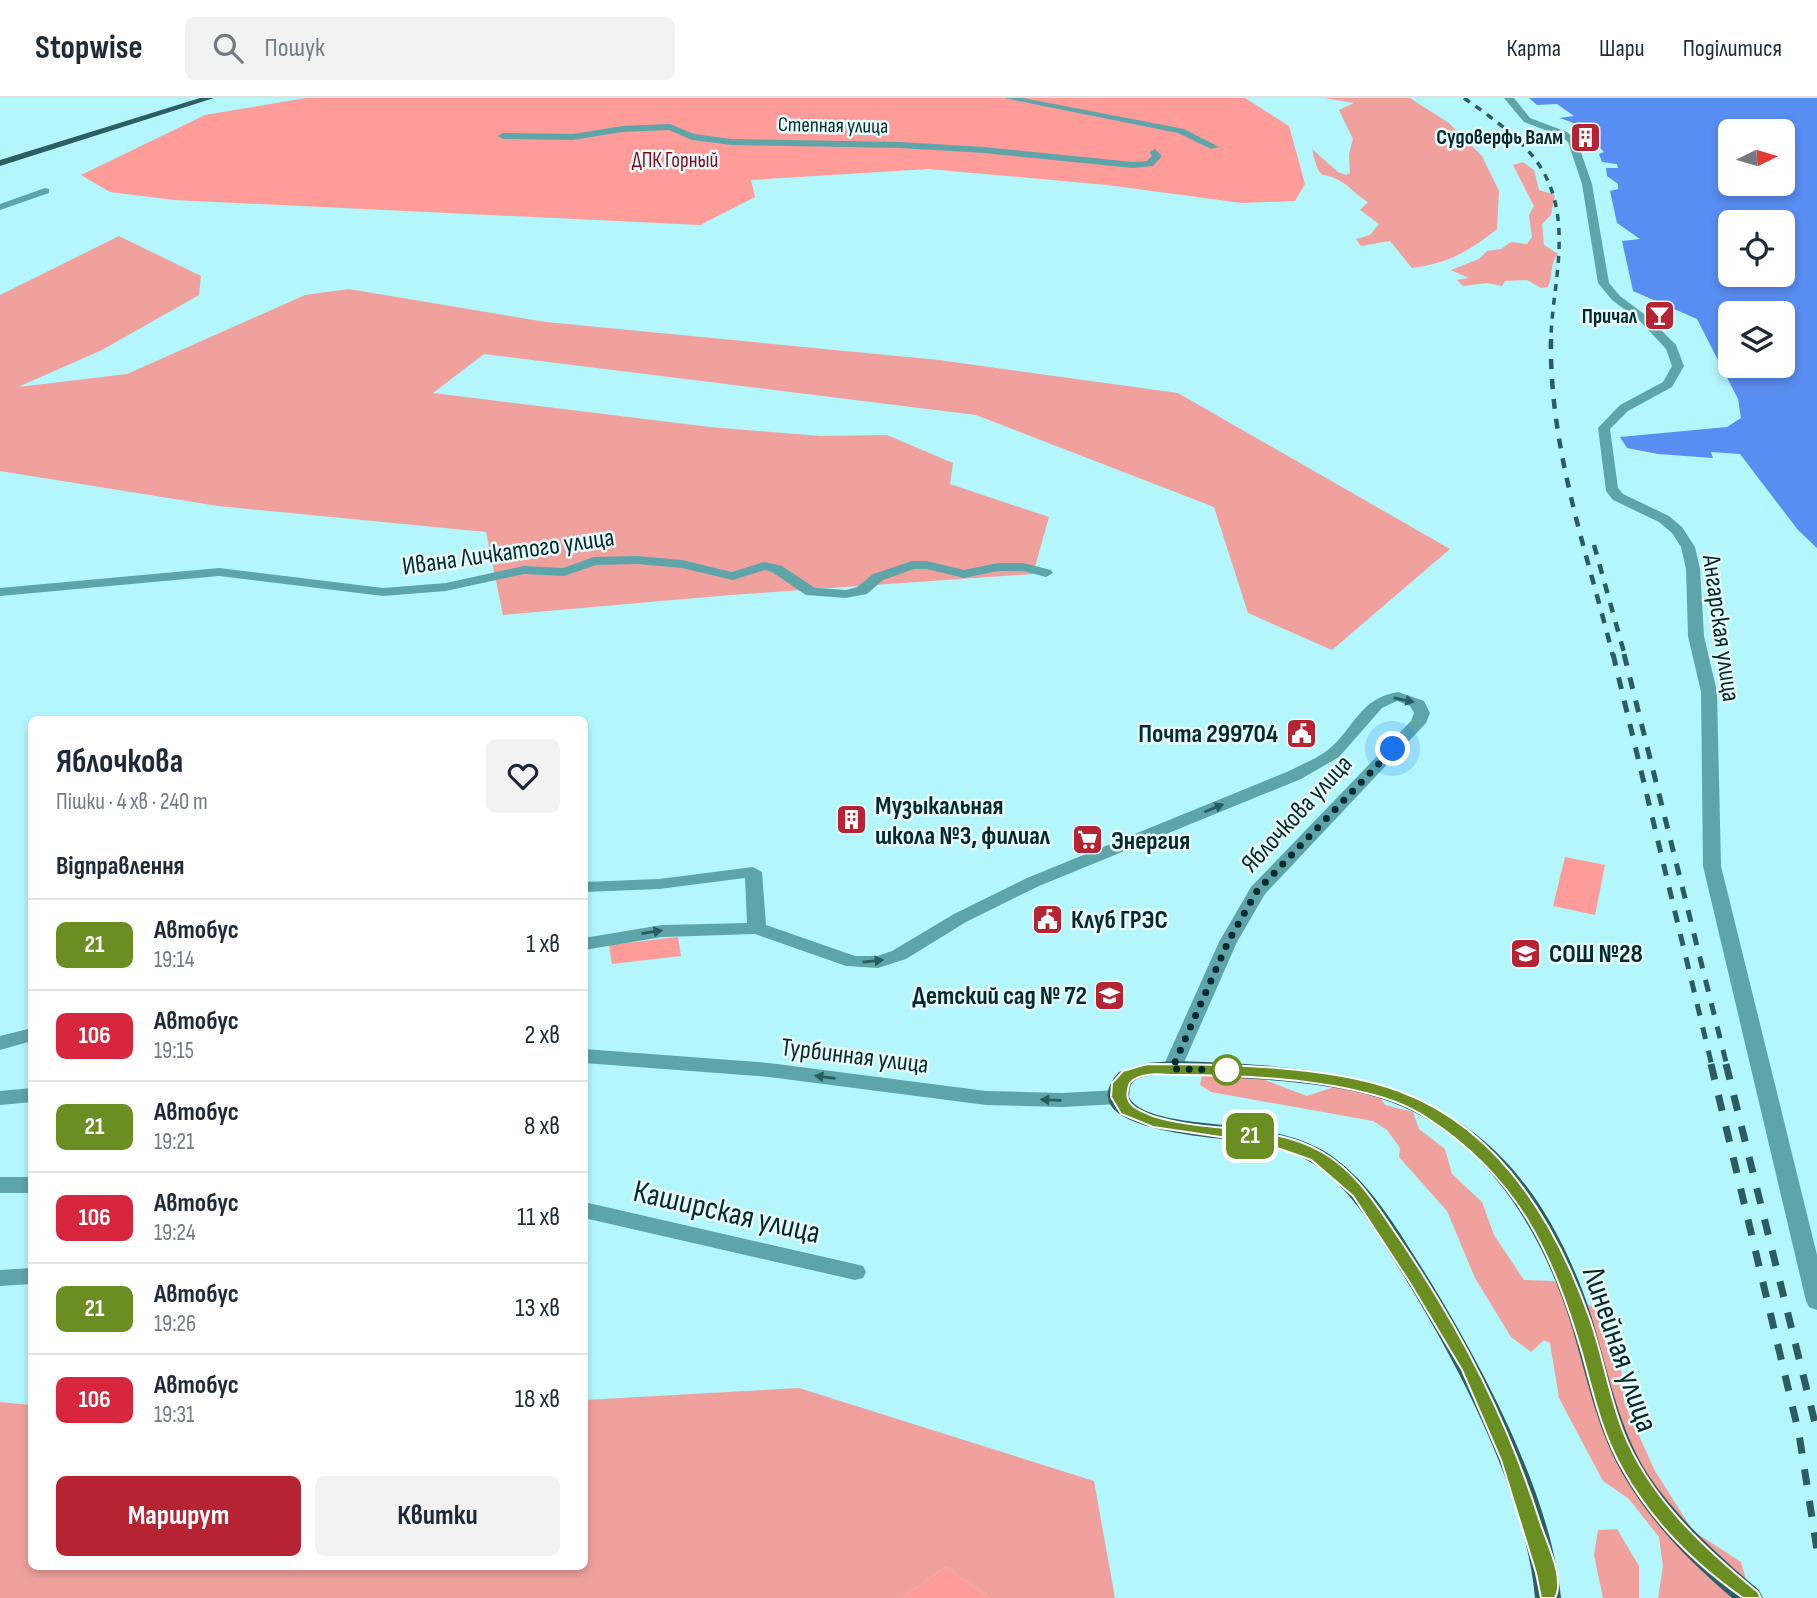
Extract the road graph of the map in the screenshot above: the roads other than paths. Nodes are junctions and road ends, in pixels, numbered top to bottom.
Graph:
1 (209, 98) edge
2 (1009, 98) edge
3 (1508, 98) edge
4 (503, 136) dead end
5 (1214, 147) dead end
6 (1155, 152) dead end
7 (0, 163) edge
8 (45, 191) dead end
9 (0, 207) edge
10 (1046, 573) dead end
11 (0, 592) edge
12 (588, 887) edge
13 (757, 928) junction
14 (588, 943) edge
15 (28, 1035) edge
16 (0, 1042) edge
17 (588, 1056) edge
18 (1172, 1069) junction
19 (28, 1095) edge
20 (1119, 1097) junction
21 (0, 1098) edge
22 (0, 1185) edge
23 (28, 1185) edge
24 (588, 1211) edge
25 (855, 1272) dead end
26 (28, 1276) edge
27 (0, 1278) edge
28 (1817, 1301) edge
29 (1548, 1598) edge
30 (1750, 1598) edge

1 - 7 main road
2 - 5 street
3 - 28 street, Ангарская улица
4 - 6 street, Степная улица
8 - 9 street
10 - 11 street, Ивана Личкатого улица
12 - 13 street
14 -> 13 street, Яблочкова улица
13 -> 18 street, Яблочкова улица
15 - 16 street
20 -> 17 street, Турбинная улица
18 - 20 main road, Линейная улица
18 - 30 main road, Линейная улица
19 - 21 street
20 - 29 main road
22 - 23 street
24 - 25 street, Каширская улица
26 - 27 street

